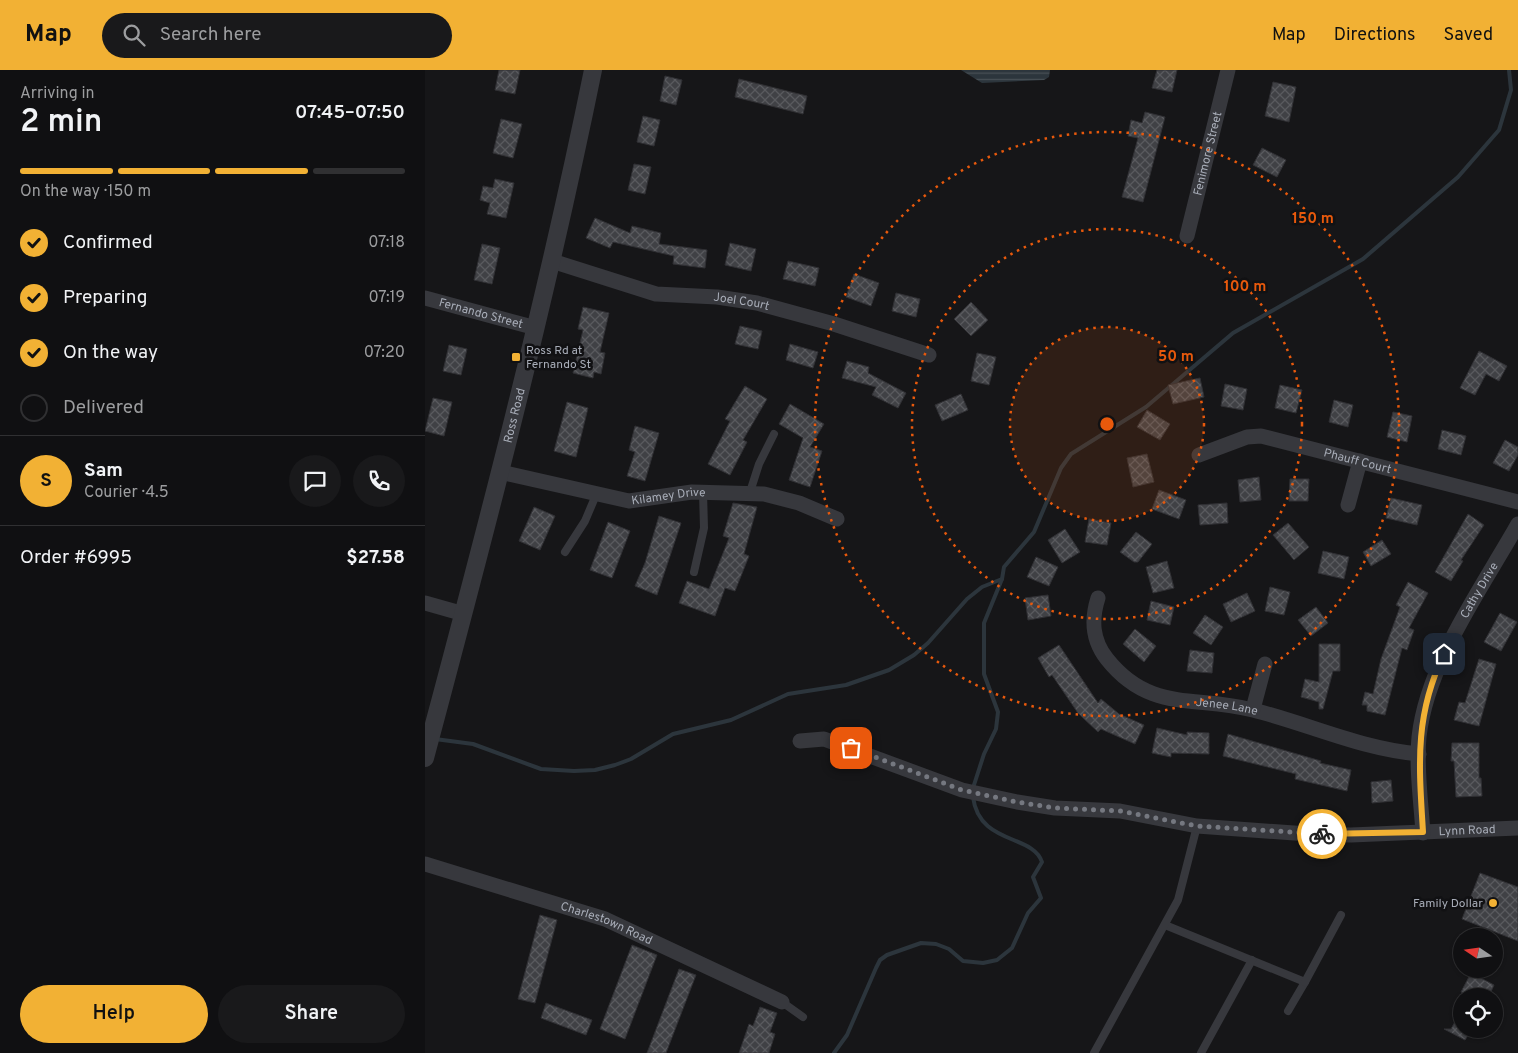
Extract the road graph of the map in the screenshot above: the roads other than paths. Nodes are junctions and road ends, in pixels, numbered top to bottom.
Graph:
1 (593, 70) edge
2 (1228, 70) edge
3 (1187, 236) dead end
4 (552, 261) junction
5 (425, 298) edge
6 (536, 328) junction
7 (929, 355) dead end
8 (774, 434) dead end
9 (1199, 455) dead end
10 (1360, 461) junction
11 (500, 472) junction
12 (703, 492) junction
13 (750, 492) junction
14 (596, 495) junction
15 (1518, 502) edge
16 (1348, 505) dead end
17 (837, 519) dead end
18 (1518, 524) edge
19 (565, 552) dead end
20 (694, 572) dead end
21 (1098, 598) dead end
22 (425, 604) edge
23 (464, 614) junction
24 (1265, 664) dead end
25 (1253, 709) junction
26 (800, 741) dead end
27 (1419, 754) junction
28 (425, 758) edge
29 (1197, 826) junction
30 (1518, 828) edge
31 (1423, 832) junction
32 (425, 864) edge
33 (1341, 915) dead end
34 (1165, 925) junction
35 (1252, 960) junction
36 (1305, 982) junction
37 (781, 1002) joint
38 (1288, 1011) dead end
39 (803, 1017) dead end
40 (1094, 1053) edge
41 (1201, 1053) edge

1 - 4 street, Ross Road
2 - 3 street, Fenimore Street
4 - 6 street, Ross Road
4 - 7 street, Joel Court
5 - 6 street, Fernando Street
6 - 11 street, Ross Road
8 - 13 lane
9 - 10 street, Phauff Court
10 - 15 street, Phauff Court
10 - 16 street
11 - 14 street, Kilamey Drive
11 - 23 street, Ross Road
12 - 13 street, Kilamey Drive
12 - 14 street, Kilamey Drive
12 - 20 lane
13 - 17 street, Kilamey Drive
14 - 19 lane
18 - 27 street, Cathy Drive
21 - 25 street, Jenee Lane
22 - 23 street
23 - 28 street, Ross Road
24 - 25 street
25 - 27 street, Jenee Lane
26 - 29 street, Lynn Road
27 - 31 street, Cathy Drive
29 - 31 street, Lynn Road
29 - 34 lane
30 - 31 street, Lynn Road
32 - 37 street, Charlestown Road
33 - 36 lane
34 - 35 lane
34 - 40 lane
35 - 36 lane
35 - 41 lane
36 - 38 lane
37 - 39 lane

